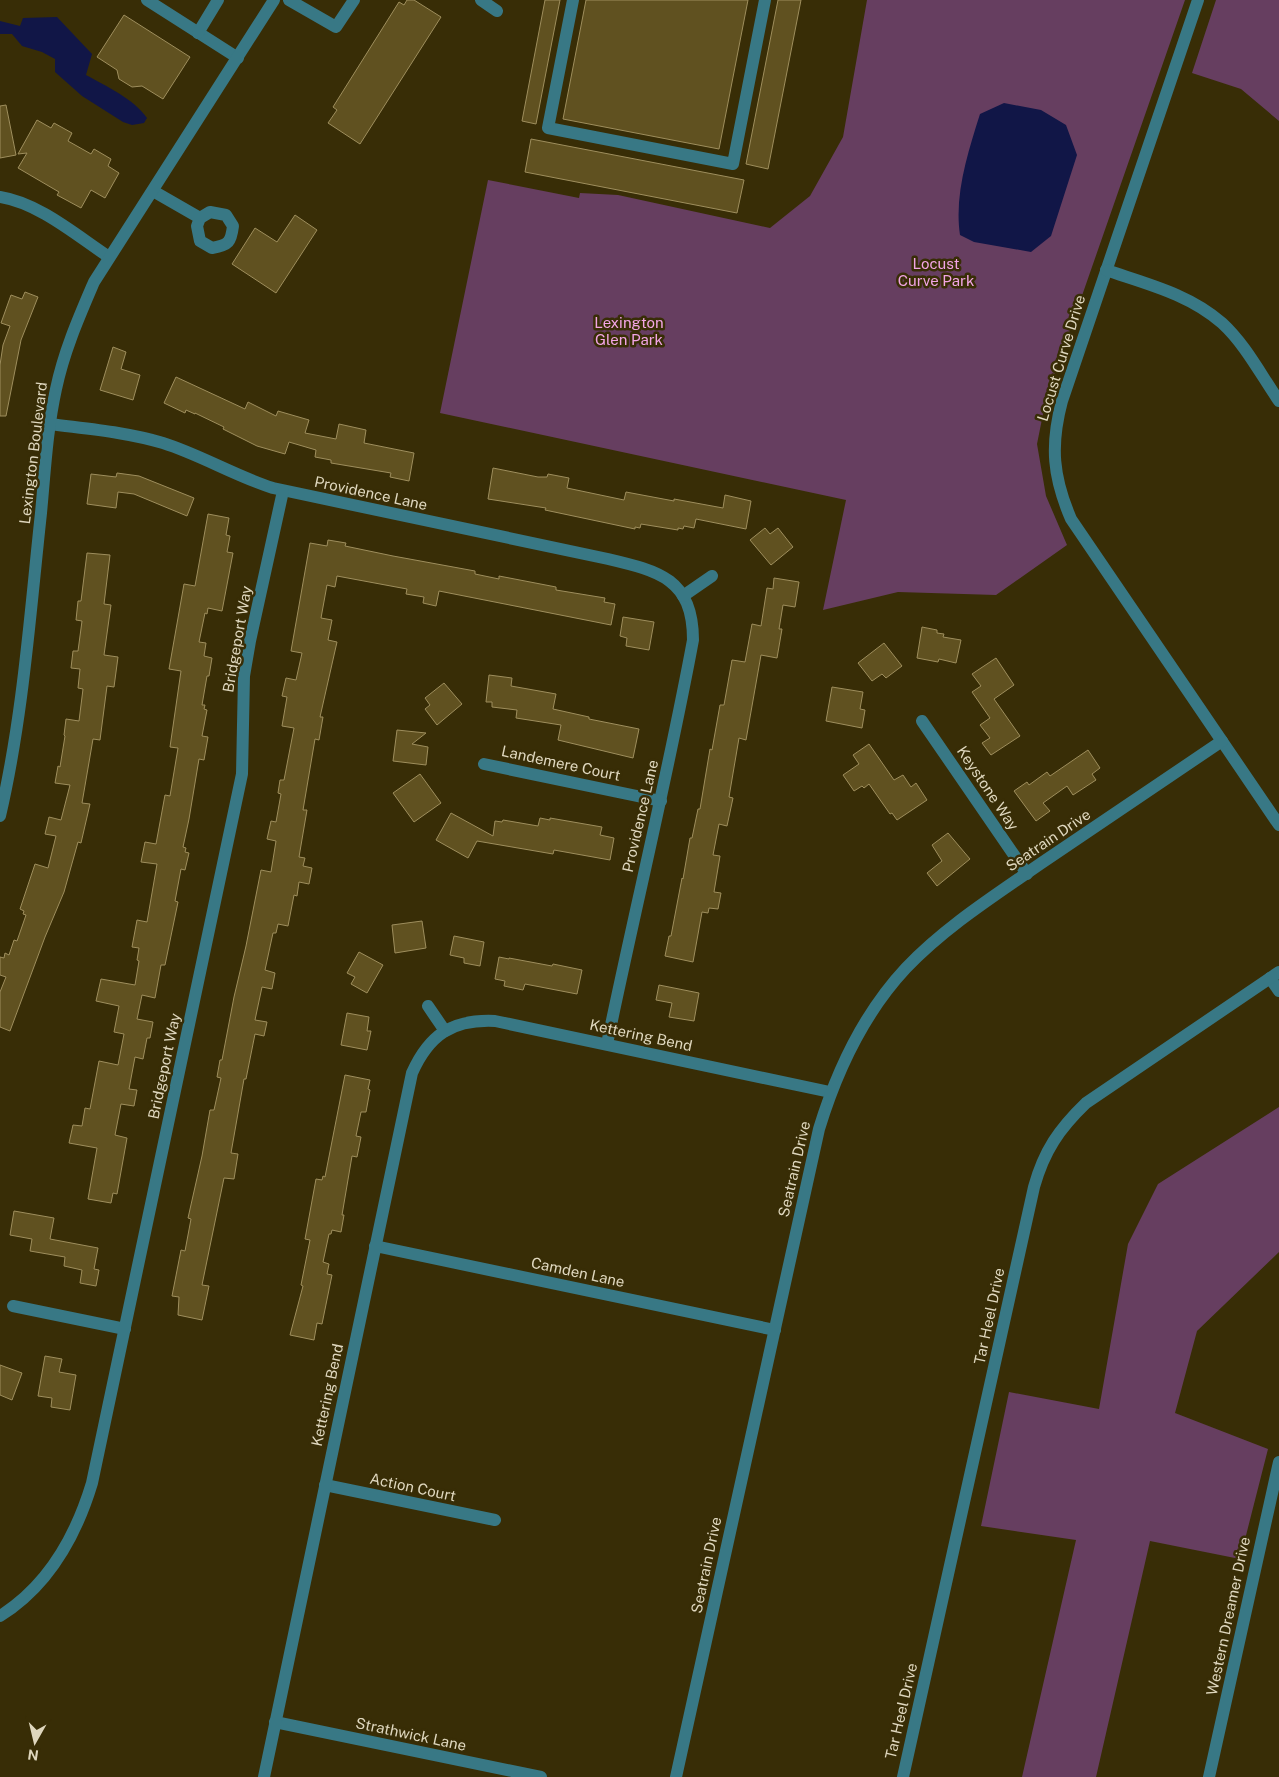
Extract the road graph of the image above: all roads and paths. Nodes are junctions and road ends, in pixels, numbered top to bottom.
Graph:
1 (147, 0) edge
2 (218, 0) edge
3 (274, 0) edge
4 (289, 0) edge
5 (354, 0) edge
6 (481, 0) edge
7 (573, 0) edge
8 (766, 0) edge
9 (1198, 0) edge
10 (497, 11) dead end
11 (198, 33) junction
12 (238, 58) junction
13 (153, 191) junction
14 (0, 197) edge
15 (200, 218) dead end
16 (110, 257) junction
17 (1106, 270) junction
18 (1279, 401) edge
19 (50, 424) junction
20 (283, 491) junction
21 (712, 576) dead end
22 (683, 596) junction
23 (922, 721) dead end
24 (1222, 741) junction
25 (484, 764) dead end
26 (4, 771) edge
27 (661, 801) junction
28 (0, 816) edge
29 (1279, 825) edge
30 (1027, 874) junction
31 (1275, 975) edge
32 (1279, 991) edge
33 (428, 1006) dead end
34 (445, 1032) junction
35 (607, 1044) junction
36 (830, 1092) junction
37 (375, 1246) junction
38 (13, 1306) dead end
39 (125, 1328) junction
40 (775, 1330) junction
41 (1279, 1462) edge
42 (325, 1485) junction
43 (495, 1520) dead end
44 (0, 1616) edge
45 (275, 1722) junction
46 (264, 1777) edge
47 (541, 1777) edge
48 (676, 1777) edge
49 (903, 1777) edge
50 (1209, 1777) edge

1 - 11 street
2 - 11 street
3 - 12 street, Lexington Boulevard
4 - 5 street
6 - 10 street
7 - 8 street
9 - 17 street, Locust Curve Drive
11 - 12 street
12 - 13 street, Lexington Boulevard
13 - 15 street
13 - 16 street, Lexington Boulevard
14 - 16 street
16 - 19 street, Lexington Boulevard
17 - 18 street
17 - 24 street, Locust Curve Drive
19 - 20 street, Providence Lane
19 - 26 street, Lexington Boulevard
20 - 22 street, Providence Lane
20 - 39 street, Bridgeport Way
21 - 22 street
22 - 27 street, Providence Lane
23 - 30 street, Keystone Way
24 - 29 street, Locust Curve Drive
24 - 30 street, Seatrain Drive
25 - 27 street, Landemere Court
26 - 28 street, Lexington Boulevard
27 - 35 street, Providence Lane
30 - 36 street, Seatrain Drive
31 - 32 street
31 - 49 street, Tar Heel Drive
33 - 34 street
34 - 35 street, Kettering Bend
34 - 37 street, Kettering Bend
35 - 36 street, Kettering Bend
36 - 40 street, Seatrain Drive
37 - 40 street, Camden Lane
37 - 42 street, Kettering Bend
38 - 39 street
39 - 44 street, Bridgeport Way
40 - 48 street, Seatrain Drive
41 - 50 street, Western Dreamer Drive
42 - 43 street, Action Court
42 - 45 street, Kettering Bend
45 - 46 street, Kettering Bend
45 - 47 street, Strathwick Lane

